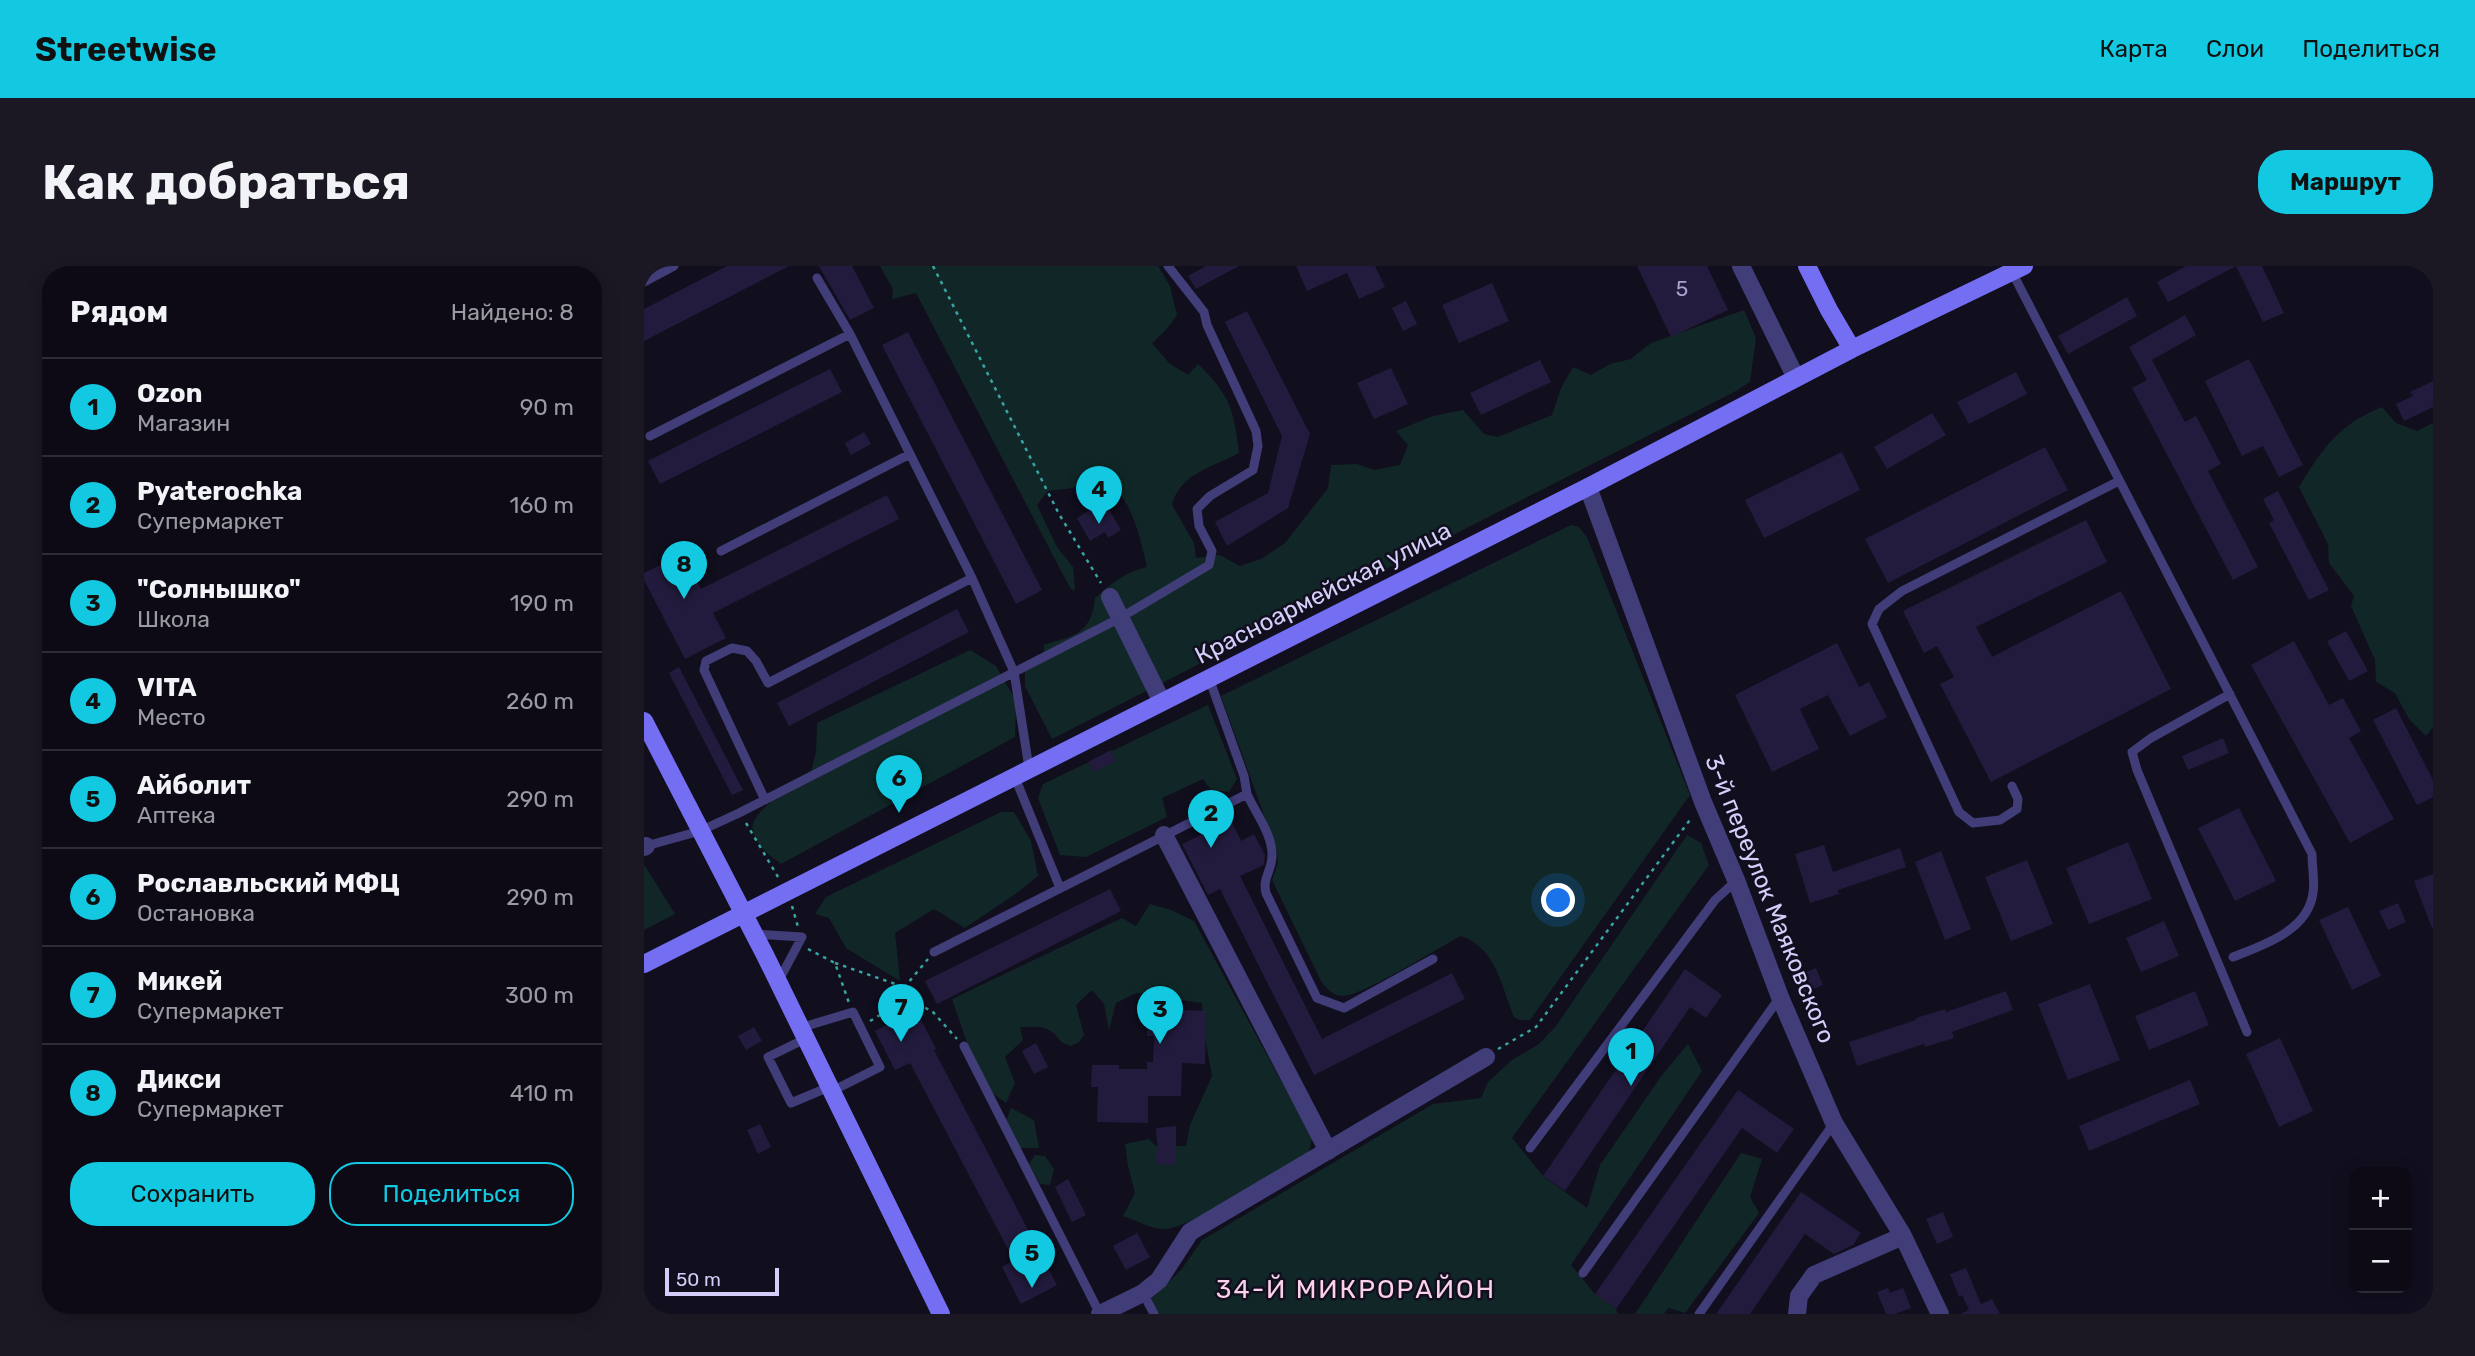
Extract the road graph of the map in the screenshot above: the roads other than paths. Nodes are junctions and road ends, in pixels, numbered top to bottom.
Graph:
1 (674, 266) edge
2 (1168, 266) edge
3 (1741, 266) edge
4 (1807, 266) edge
5 (2018, 269) edge
6 (817, 278) dead end
7 (644, 282) edge
8 (850, 334) junction
9 (1852, 349) junction
10 (1796, 379) junction
11 (650, 436) dead end
12 (910, 454) junction
13 (2102, 459) dead end
14 (2119, 481) junction
15 (1588, 487) junction
16 (721, 551) dead end
17 (972, 578) junction
18 (1110, 597) road end
19 (1120, 618) junction
20 (1013, 672) junction
21 (1209, 678) junction
22 (2230, 694) junction
23 (1162, 702) junction
24 (644, 721) edge
25 (1022, 772) junction
26 (2012, 786) dead end
27 (1247, 794) junction
28 (765, 800) junction
29 (700, 831) junction
30 (1164, 835) junction
31 (645, 846) edge
32 (1736, 880) junction
33 (1060, 888) junction
34 (743, 913) junction
35 (753, 933) junction
36 (934, 952) road end
37 (2233, 957) dead end
38 (1433, 959) dead end
39 (644, 964) edge
40 (778, 982) junction
41 (1780, 997) junction
42 (2246, 1032) dead end
43 (803, 1034) junction
44 (964, 1046) road end
45 (1486, 1056) road end
46 (830, 1090) junction
47 (1834, 1123) junction
48 (1530, 1148) dead end
49 (1328, 1151) junction
50 (1903, 1236) junction
51 (1583, 1273) dead end
52 (1143, 1293) junction
53 (941, 1314) edge
54 (1100, 1314) edge
55 (1154, 1314) edge
56 (1699, 1314) edge
57 (1797, 1314) edge
58 (1940, 1314) edge

1 - 7 lane
2 - 19 lane
3 - 10 street
4 - 9 main road
5 - 9 main road, Красноармейская улица
5 - 14 lane
6 - 8 lane
8 - 11 lane
8 - 12 lane
9 - 10 main road, Красноармейская улица
10 - 15 main road, Красноармейская улица
12 - 16 lane
12 - 17 lane
13 - 14 lane
14 - 22 lane
14 - 26 lane
15 - 21 main road, Красноармейская улица
15 - 32 street, 3-й переулок Маяковского
17 - 20 lane
17 - 28 lane
18 - 19 street
19 - 20 lane
19 - 23 street
20 - 25 lane
20 - 28 lane
21 - 23 main road, Красноармейская улица
21 - 27 lane
22 - 37 lane
22 - 42 lane
23 - 25 main road, Красноармейская улица
24 - 29 main road
25 - 33 lane
25 - 34 main road, Красноармейская улица
27 - 30 lane
27 - 38 lane
28 - 29 lane
29 - 31 lane
29 - 34 main road
30 - 33 lane
30 - 49 street
32 - 41 street, 3-й переулок Маяковского
32 - 48 lane
33 - 36 lane
34 - 35 main road
34 - 39 main road, Красноармейская улица
35 - 40 main road
35 - 40 lane
40 - 43 main road
41 - 47 street, 3-й переулок Маяковского
41 - 51 lane
43 - 46 main road
43 - 46 lane
43 - 46 lane
44 - 54 lane
45 - 49 street
46 - 53 main road
47 - 50 street, 3-й переулок Маяковского
47 - 56 lane
49 - 52 street
50 - 57 street
50 - 58 street, 3-й переулок Маяковского
52 - 54 street
52 - 55 lane

